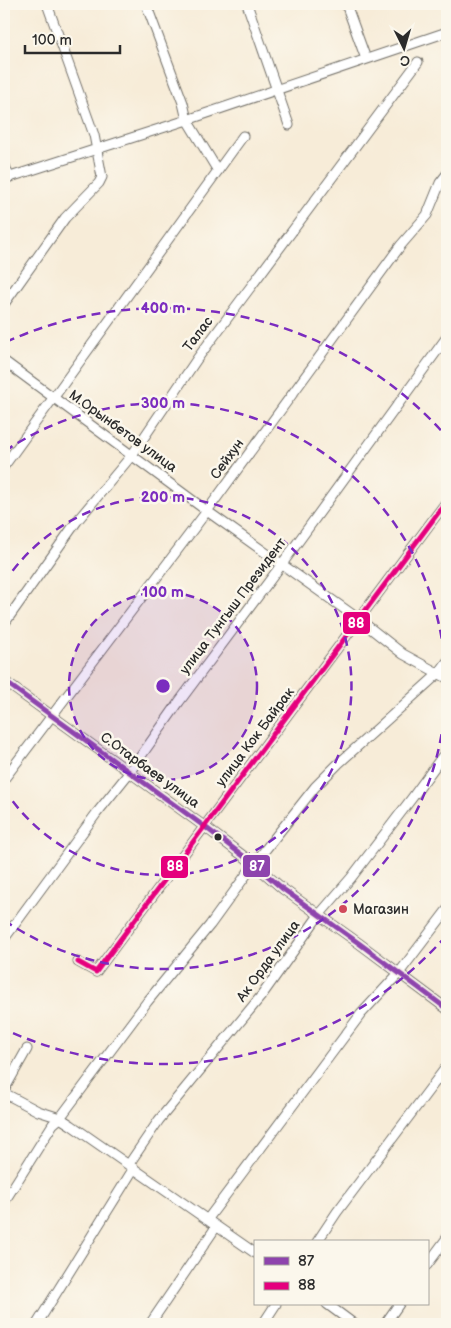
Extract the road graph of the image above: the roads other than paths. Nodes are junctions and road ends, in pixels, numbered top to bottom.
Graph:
1 (47, 4) edge
2 (146, 4) edge
3 (247, 4) edge
4 (346, 4) edge
5 (447, 32) edge
6 (366, 59) junction
7 (418, 62) dead end
8 (277, 89) junction
9 (187, 120) junction
10 (289, 125) dead end
11 (244, 136) dead end
12 (96, 150) junction
13 (4, 163) edge
14 (218, 171) junction
15 (447, 174) edge
16 (6, 178) edge
17 (4, 304) edge
18 (447, 337) edge
19 (4, 361) edge
20 (54, 397) junction
21 (132, 454) junction
22 (4, 466) edge
23 (447, 501) edge
24 (207, 510) junction
25 (282, 564) junction
26 (360, 620) junction
27 (4, 624) edge
28 (447, 662) edge
29 (443, 676) edge
30 (4, 681) edge
31 (50, 716) junction
32 (447, 750) edge
33 (129, 773) junction
34 (4, 779) edge
35 (205, 827) junction
36 (254, 864) junction
37 (447, 910) edge
38 (319, 915) junction
39 (4, 939) edge
40 (78, 962) dead end
41 (399, 973) junction
42 (447, 1009) edge
43 (27, 1049) dead end
44 (447, 1066) edge
45 (4, 1091) edge
46 (60, 1118) junction
47 (131, 1166) junction
48 (4, 1202) edge
49 (207, 1220) junction
50 (216, 1226) junction
51 (447, 1238) edge
52 (318, 1240) edge
53 (254, 1252) edge
54 (428, 1264) edge
55 (275, 1306) edge
56 (330, 1306) edge
57 (398, 1306) edge
58 (37, 1324) edge
59 (150, 1324) edge
60 (263, 1324) edge
61 (354, 1324) edge
62 (385, 1324) edge

1 - 12 street
2 - 9 street
3 - 8 street
4 - 6 street
5 - 6 street
6 - 8 street
7 - 21 street, Талас
8 - 9 street
8 - 10 street
9 - 12 street
9 - 14 street
11 - 14 street
12 - 16 street
12 - 17 street
13 - 16 street
14 - 20 street
15 - 24 street, Сейхун
18 - 25 street, улица Тунгыш Президент
19 - 20 street, М.Орынбетов улица
20 - 21 street, М.Орынбетов улица
20 - 22 street
21 - 24 street, М.Орынбетов улица
21 - 27 street, Талас
23 - 26 street, улица Кок Байрак
24 - 25 street, М.Орынбетов улица
24 - 31 street, Сейхун
25 - 26 street, М.Орынбетов улица
25 - 33 street, улица Тунгыш Президент
26 - 29 street, М.Орынбетов улица
26 - 35 street, улица Кок Байрак
28 - 29 street
29 - 36 street
30 - 31 street, С.Отарбаев улица
31 - 33 street, С.Отарбаев улица
31 - 34 street, Сейхун
32 - 38 street, Ак Орда улица
33 - 35 street, С.Отарбаев улица
33 - 39 street, улица Тунгыш Президент
35 - 36 street, С.Отарбаев улица
35 - 40 street, улица Кок Байрак
36 - 38 street, С.Отарбаев улица
36 - 46 street
37 - 41 street
38 - 41 street, С.Отарбаев улица
38 - 47 street, Ак Орда улица
41 - 42 street, С.Отарбаев улица
41 - 49 street
43 - 45 street
44 - 52 street
45 - 46 street
46 - 47 street
46 - 48 street
47 - 49 street
47 - 58 street, Ак Орда улица
49 - 50 street
50 - 53 street
50 - 59 street
51 - 54 street
55 - 60 street
56 - 61 street
57 - 62 street

